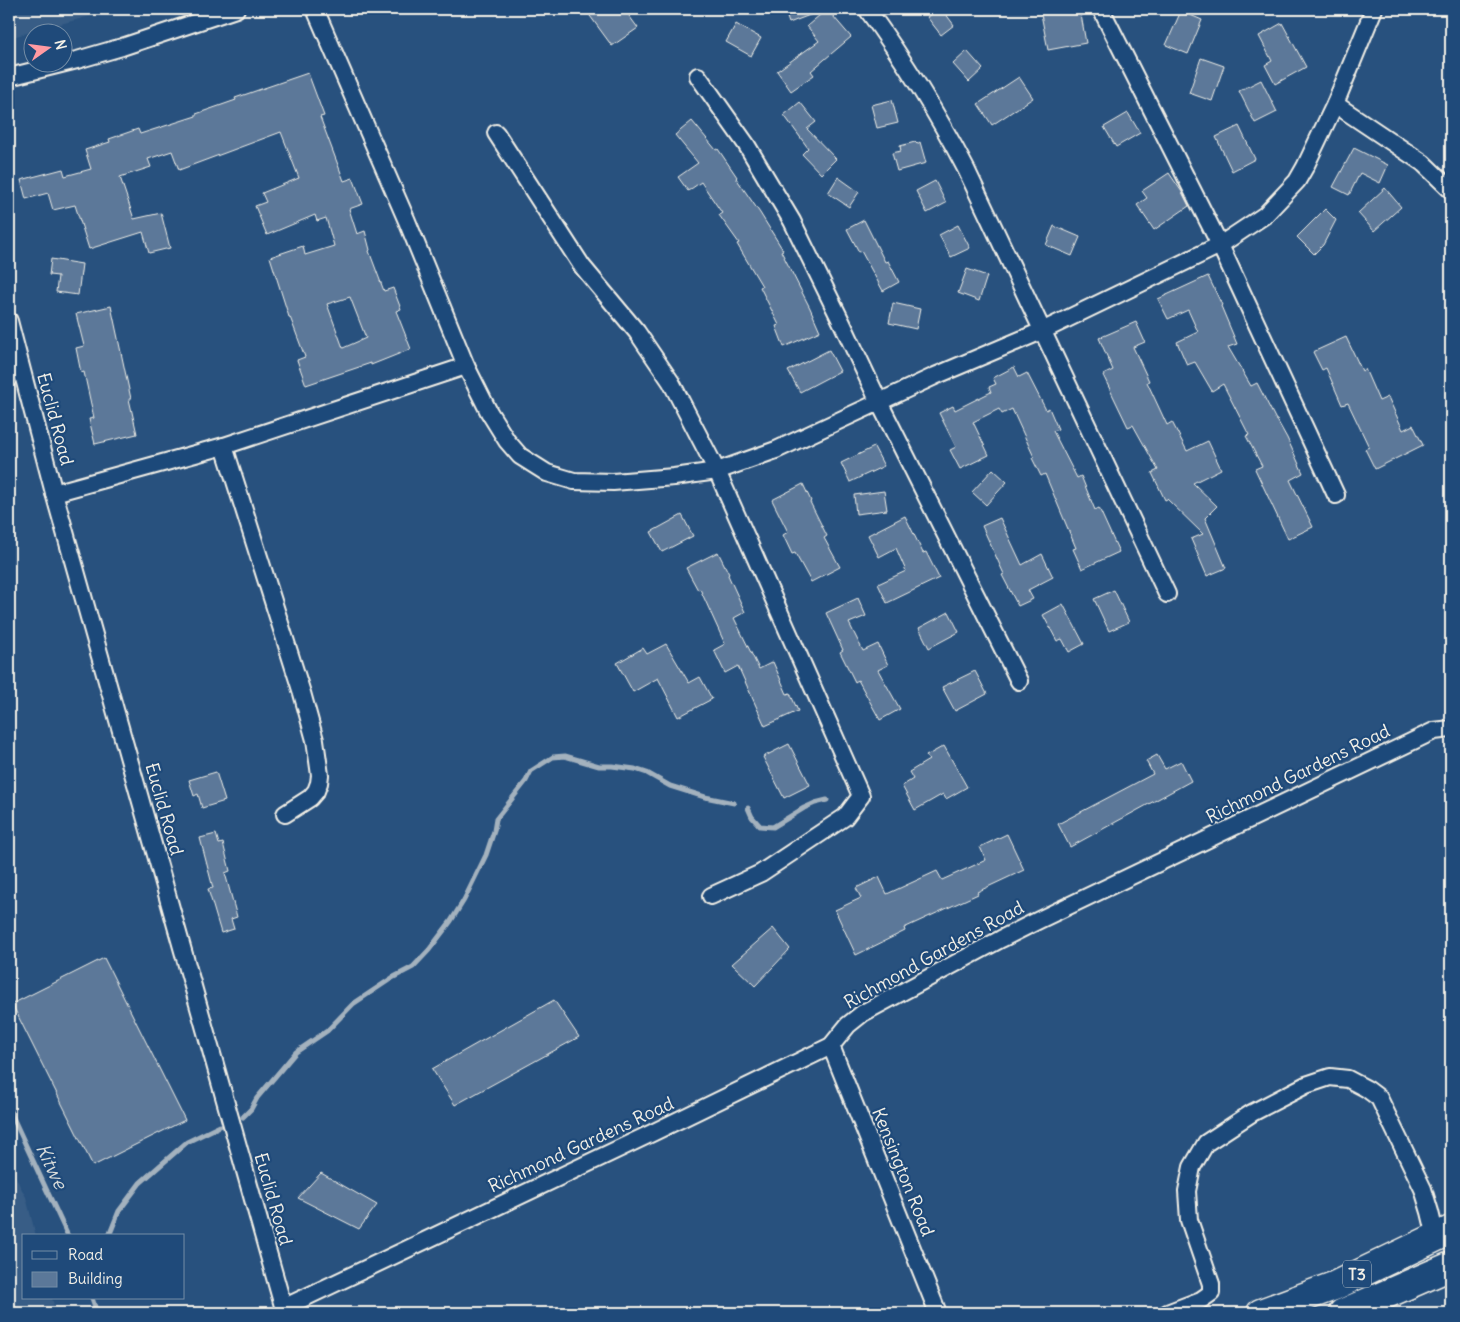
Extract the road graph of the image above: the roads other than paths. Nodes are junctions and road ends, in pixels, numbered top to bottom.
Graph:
1 (236, 9) edge
2 (315, 9) edge
3 (867, 9) edge
4 (1101, 9) edge
5 (1374, 9) edge
6 (698, 76) dead end
7 (9, 77) edge
8 (1335, 104) junction
9 (496, 133) dead end
10 (1451, 190) edge
11 (1220, 245) junction
12 (9, 320) edge
13 (1044, 330) junction
14 (466, 366) junction
15 (879, 402) junction
16 (224, 446) junction
17 (717, 471) junction
18 (54, 494) junction
19 (1336, 495) dead end
20 (1168, 594) dead end
21 (1019, 681) dead end
22 (1451, 728) edge
23 (285, 814) dead end
24 (712, 896) dead end
25 (831, 1046) junction
26 (1444, 1234) edge
27 (1451, 1266) edge
28 (1334, 1286) junction
29 (284, 1310) edge
30 (938, 1313) edge
31 (1167, 1313) edge
32 (1261, 1313) edge
33 (1344, 1313) edge

1 - 7 street
2 - 14 street
3 - 13 street
4 - 11 street
5 - 8 street
6 - 15 street
8 - 10 street
8 - 11 street
9 - 17 street
11 - 13 street
11 - 19 street
12 - 18 street, Euclid Road
13 - 15 street
13 - 20 street
14 - 16 street
14 - 17 street
15 - 17 street
15 - 21 street
16 - 18 street
16 - 23 street
17 - 24 street
18 - 29 street, Euclid Road
22 - 25 street, Richmond Gardens Road
25 - 29 street, Richmond Gardens Road
25 - 30 street, Kensington Road
26 - 28 highway, T3
26 - 31 street
27 - 33 highway, T3
28 - 32 highway, T3
28 - 33 street

